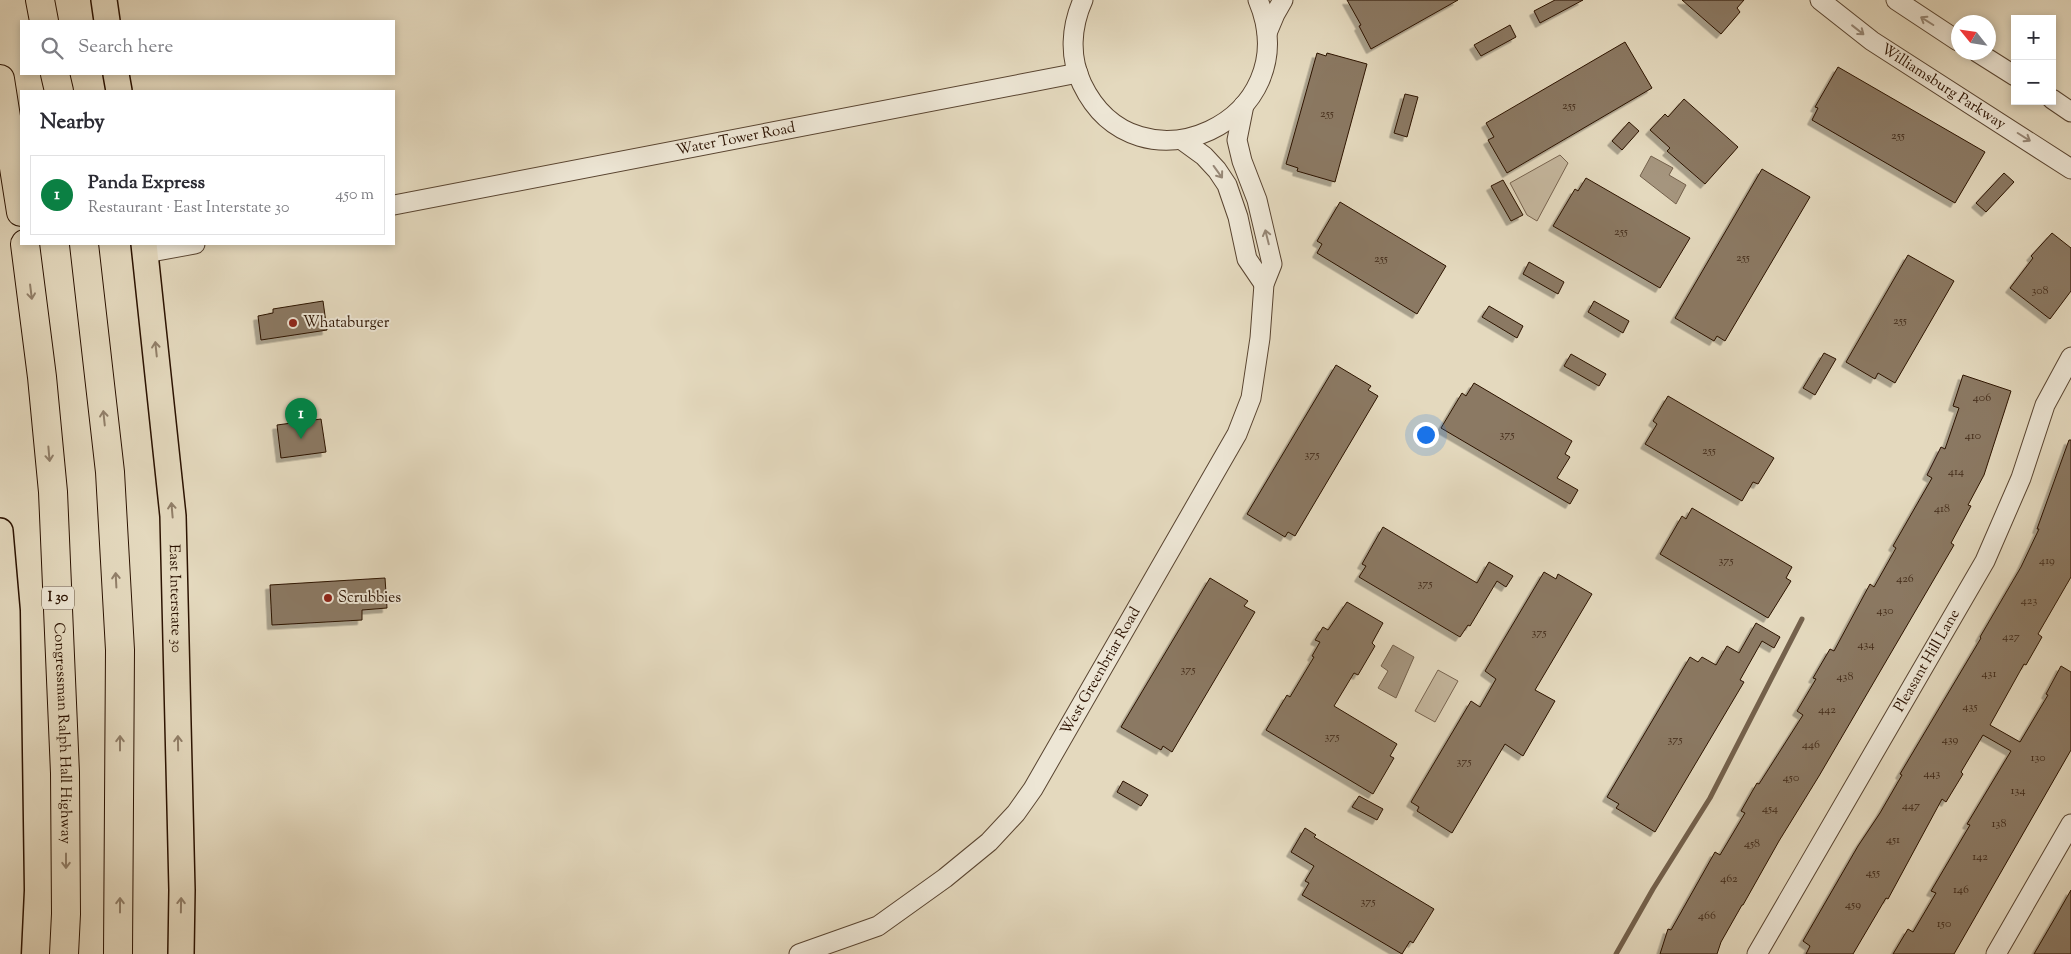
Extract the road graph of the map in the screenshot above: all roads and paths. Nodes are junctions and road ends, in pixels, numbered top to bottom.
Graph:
1 (40, 0) edge
2 (104, 0) edge
3 (1083, 0) edge
4 (1258, 0) edge
5 (1283, 0) edge
6 (1820, 0) edge
7 (1896, 0) edge
8 (44, 20) edge
9 (107, 20) edge
10 (1267, 33) junction
11 (1951, 36) edge
12 (1990, 60) edge
13 (1078, 73) junction
14 (2011, 73) edge
15 (55, 75) edge
16 (116, 75) edge
17 (0, 79) edge
18 (59, 90) edge
19 (119, 90) edge
20 (2056, 102) edge
21 (1244, 105) junction
22 (2071, 112) edge
23 (1182, 140) junction
24 (2071, 169) edge
25 (395, 205) edge
26 (20, 206) edge
27 (25, 245) edge
28 (84, 245) edge
29 (185, 245) edge
30 (145, 249) edge
31 (1264, 284) junction
32 (2069, 362) edge
33 (0, 531) edge
34 (2071, 824) edge
35 (8, 954) edge
36 (64, 954) edge
37 (118, 954) edge
38 (181, 954) edge
39 (799, 954) edge
40 (1757, 954) edge
41 (1996, 954) edge

1 - 8 highway
2 - 9 main road
3 - 13 street
4 - 10 street
5 - 10 street
6 -> 24 street, Williamsburg Parkway
11 -> 7 street
10 - 21 street
12 - 14 street
13 - 23 street
13 - 25 street, Water Tower Road
15 - 18 highway
16 - 19 main road
17 - 26 highway
20 - 22 street
21 - 23 street
31 -> 21 street, West Greenbriar Road
23 -> 31 street
27 -> 36 highway, Congressman Ralph Hall Highway / I 30
37 -> 28 highway
29 - 30 street
38 -> 30 main road, East Interstate 30
31 - 39 street, West Greenbriar Road
32 - 40 street, Pleasant Hill Lane
33 - 35 main road
34 - 41 street

